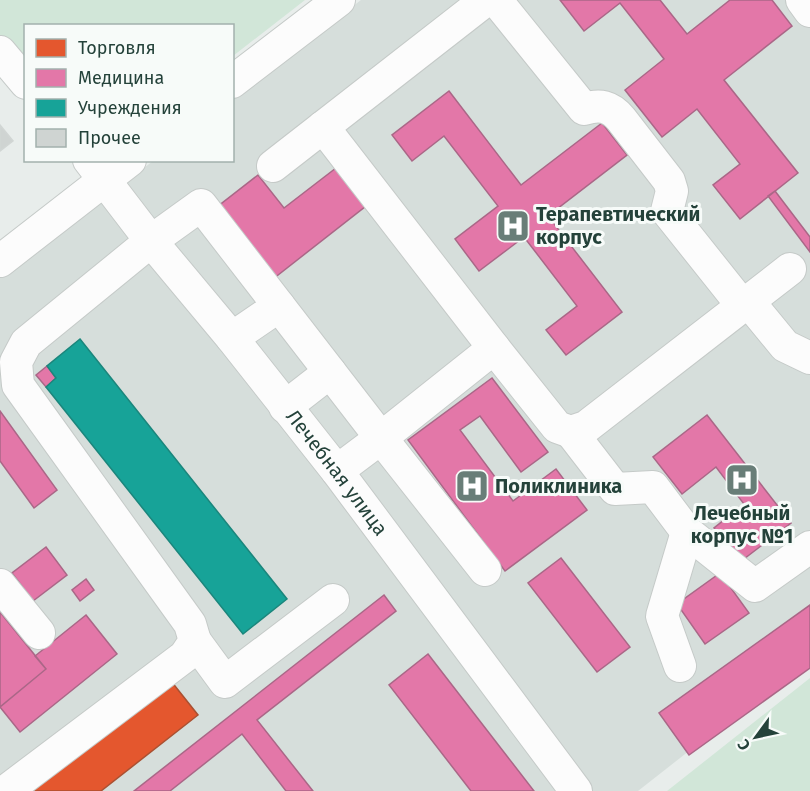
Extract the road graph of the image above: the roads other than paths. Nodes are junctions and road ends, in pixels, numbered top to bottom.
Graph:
1 (339, 0) edge
2 (486, 0) edge
3 (496, 0) edge
4 (802, 0) edge
5 (810, 11) edge
6 (0, 52) edge
7 (234, 80) edge
8 (24, 81) edge
9 (323, 128) junction
10 (123, 162) edge
11 (273, 166) dead end
12 (97, 170) edge
13 (151, 241) junction
14 (0, 261) edge
15 (790, 269) dead end
16 (745, 303) junction
17 (279, 306) junction
18 (232, 338) junction
19 (494, 348) junction
20 (810, 358) edge
21 (8, 369) edge
22 (330, 372) junction
23 (285, 407) junction
24 (571, 432) junction
25 (381, 438) junction
26 (337, 471) junction
27 (687, 532) junction
28 (810, 547) edge
29 (485, 570) dead end
30 (0, 585) edge
31 (333, 600) dead end
32 (39, 633) dead end
33 (195, 642) junction
34 (680, 666) dead end
35 (6, 791) edge
36 (576, 791) edge

1 - 7 street
2 - 9 street
3 - 16 street
4 - 5 street
6 - 8 street
9 - 11 street
9 - 19 street
10 - 12 street
12 - 13 street, Лечебная улица
12 - 14 street
13 - 17 street
13 - 18 street, Лечебная улица
13 - 21 street
15 - 16 street
16 - 20 street
16 - 24 street
17 - 18 street
17 - 22 street
18 - 23 street, Лечебная улица
19 - 24 street
19 - 25 street
21 - 33 street
22 - 23 street
22 - 25 street
23 - 26 street, Лечебная улица
24 - 27 street
25 - 26 street
25 - 29 street
26 - 36 street, Лечебная улица
27 - 28 street
27 - 34 street
30 - 32 street
31 - 33 street
33 - 35 street

